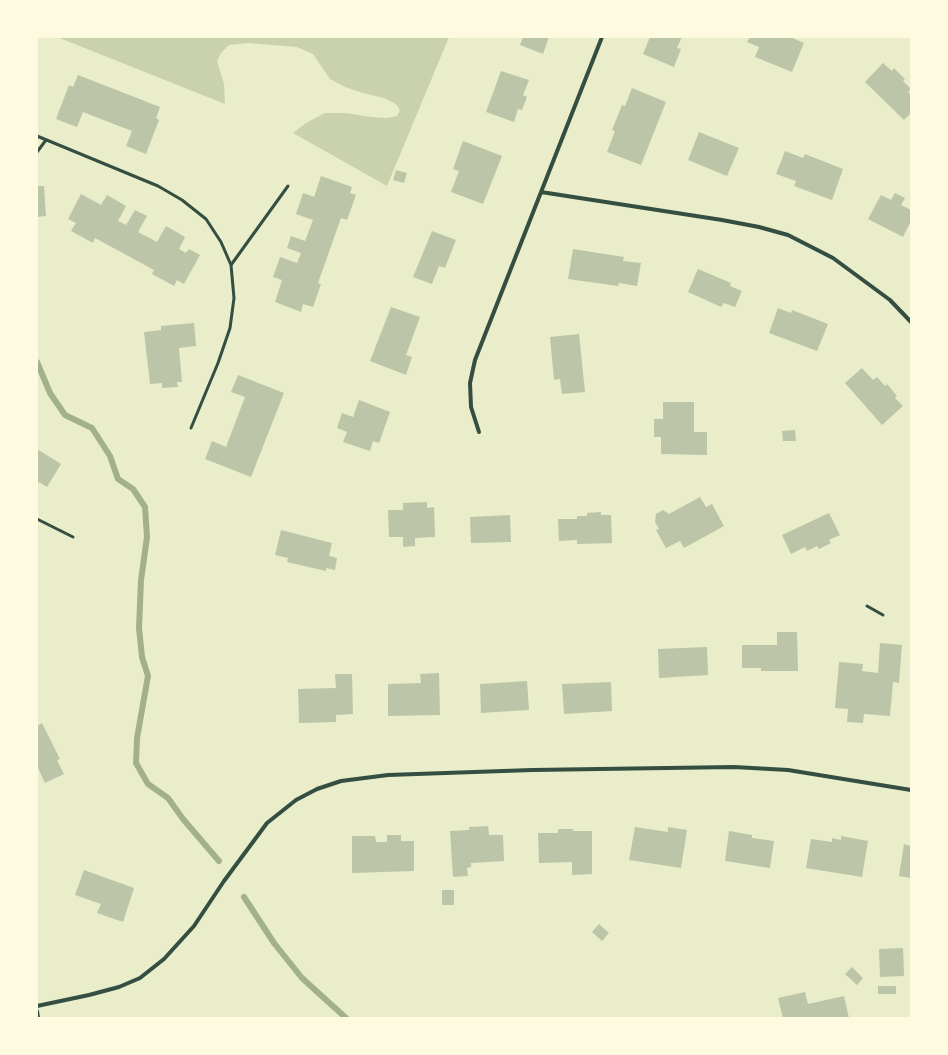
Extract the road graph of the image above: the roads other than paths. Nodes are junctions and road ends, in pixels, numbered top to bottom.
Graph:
1 (602, 37) edge
2 (37, 136) edge
3 (46, 140) junction
4 (37, 152) edge
5 (288, 186) dead end
6 (541, 192) junction
7 (231, 265) junction
8 (911, 322) edge
9 (191, 428) dead end
10 (479, 432) dead end
11 (37, 519) edge
12 (73, 537) dead end
13 (867, 606) dead end
14 (882, 614) dead end
15 (911, 790) edge
16 (37, 1006) edge
17 (37, 1011) edge
18 (38, 1018) edge

1 - 6 street
2 - 3 lane
3 - 4 lane
3 - 7 lane
5 - 7 lane
6 - 8 street
6 - 10 street
7 - 9 lane
11 - 12 lane
13 - 14 lane
15 - 16 street
17 - 18 street

